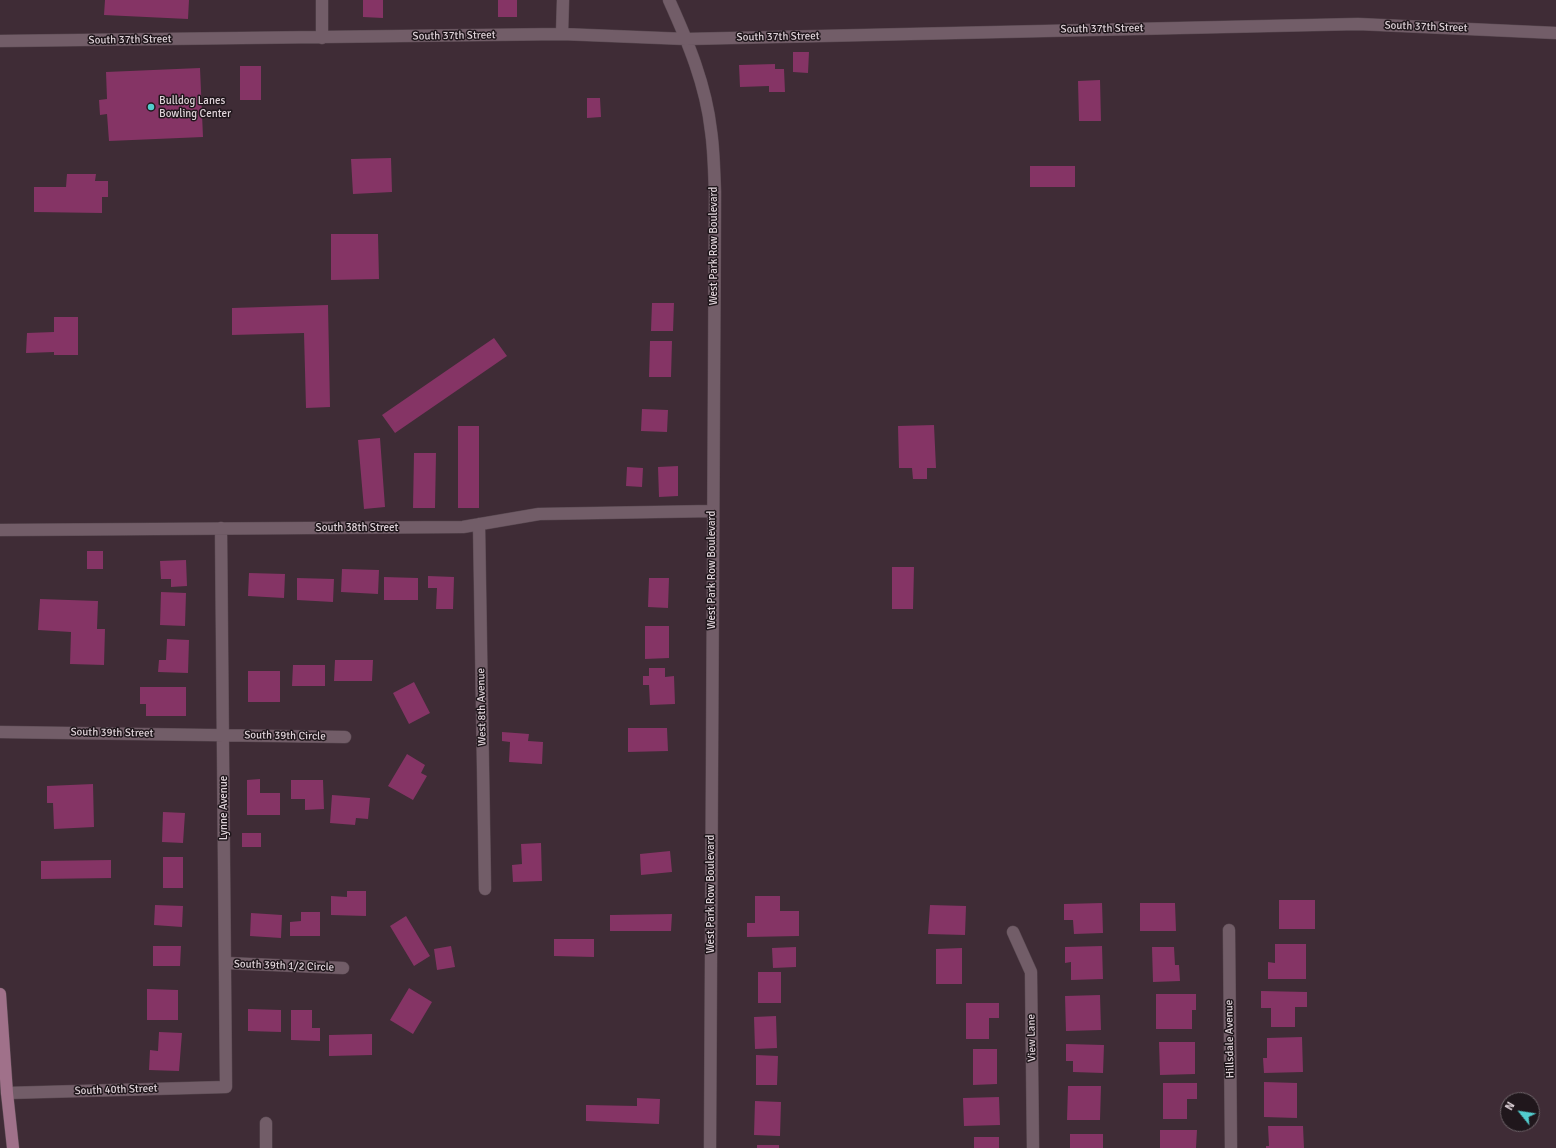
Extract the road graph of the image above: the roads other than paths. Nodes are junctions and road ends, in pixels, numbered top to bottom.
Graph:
1 (322, 0) edge
2 (563, 0) edge
3 (669, 0) edge
4 (1556, 33) edge
5 (562, 34) junction
6 (322, 38) junction
7 (686, 39) junction
8 (0, 41) edge
9 (713, 511) junction
10 (479, 524) junction
11 (221, 528) junction
12 (0, 530) edge
13 (0, 732) edge
14 (224, 734) junction
15 (345, 737) dead end
16 (485, 889) dead end
17 (1229, 930) dead end
18 (1013, 932) dead end
19 (226, 963) junction
20 (343, 968) dead end
21 (0, 994) edge
22 (226, 1087) joint
23 (7, 1093) junction
24 (266, 1123) dead end
25 (13, 1148) edge
26 (266, 1148) edge
27 (710, 1148) edge
28 (1033, 1148) edge
29 (1231, 1148) edge

1 - 6 street
2 - 5 street
3 - 7 street, West Park Row Boulevard
4 - 7 street, South 37th Street
5 - 6 street, South 37th Street
5 - 7 street, South 37th Street
6 - 8 street, South 37th Street
7 - 9 street, West Park Row Boulevard
9 - 10 street, South 38th Street
9 - 27 street, West Park Row Boulevard
10 - 11 street, South 38th Street
10 - 16 street, West 8th Avenue
11 - 12 street, South 38th Street
11 - 14 street, Lynne Avenue
13 - 14 street, South 39th Street
14 - 15 street, South 39th Circle
14 - 19 street, Lynne Avenue
17 - 29 street, Hillsdale Avenue
18 - 28 street, View Lane
19 - 20 street, South 39th 1/2 Circle
19 - 22 street, Lynne Avenue
21 - 23 main road
22 - 23 street, South 40th Street
23 - 25 main road
24 - 26 street

